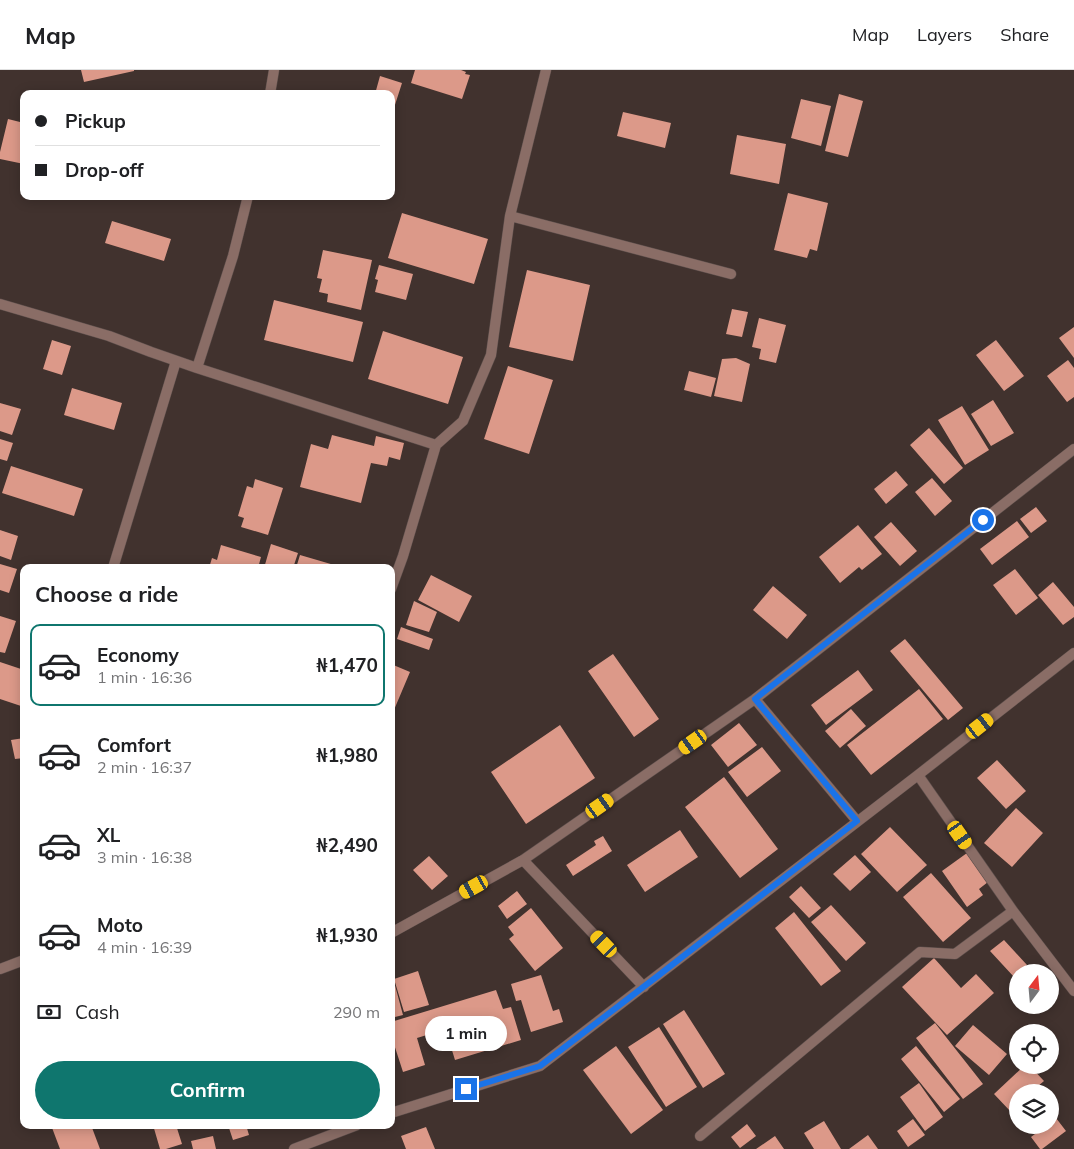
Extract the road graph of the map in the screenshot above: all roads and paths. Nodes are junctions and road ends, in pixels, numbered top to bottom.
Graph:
1 (274, 70) edge
2 (546, 70) edge
3 (271, 90) edge
4 (247, 200) edge
5 (510, 216) junction
6 (731, 274) dead end
7 (0, 304) edge
8 (176, 361) junction
9 (197, 368) junction
10 (436, 445) junction
11 (1074, 449) edge
12 (114, 564) edge
13 (395, 578) edge
14 (1074, 653) edge
15 (755, 699) junction
16 (918, 775) junction
17 (857, 821) junction
18 (523, 860) junction
19 (1013, 911) junction
20 (395, 931) edge
21 (20, 962) edge
22 (0, 969) edge
23 (644, 987) junction
24 (1074, 991) edge
25 (395, 1112) edge
26 (349, 1129) edge
27 (700, 1136) dead end
28 (316, 1145) edge
29 (294, 1149) edge

1 - 3 street
2 - 5 street
4 - 9 street
5 - 6 street
5 - 10 street
7 - 8 street
8 - 9 street
8 - 12 street
9 - 10 street
10 - 13 street
11 - 15 street
14 - 16 street
15 - 17 street
15 - 18 street
16 - 17 street
16 - 19 street
17 - 23 street
18 - 20 street
18 - 23 street
19 - 24 street
19 - 27 street
21 - 22 street
23 - 25 street
26 - 28 street
28 - 29 street

